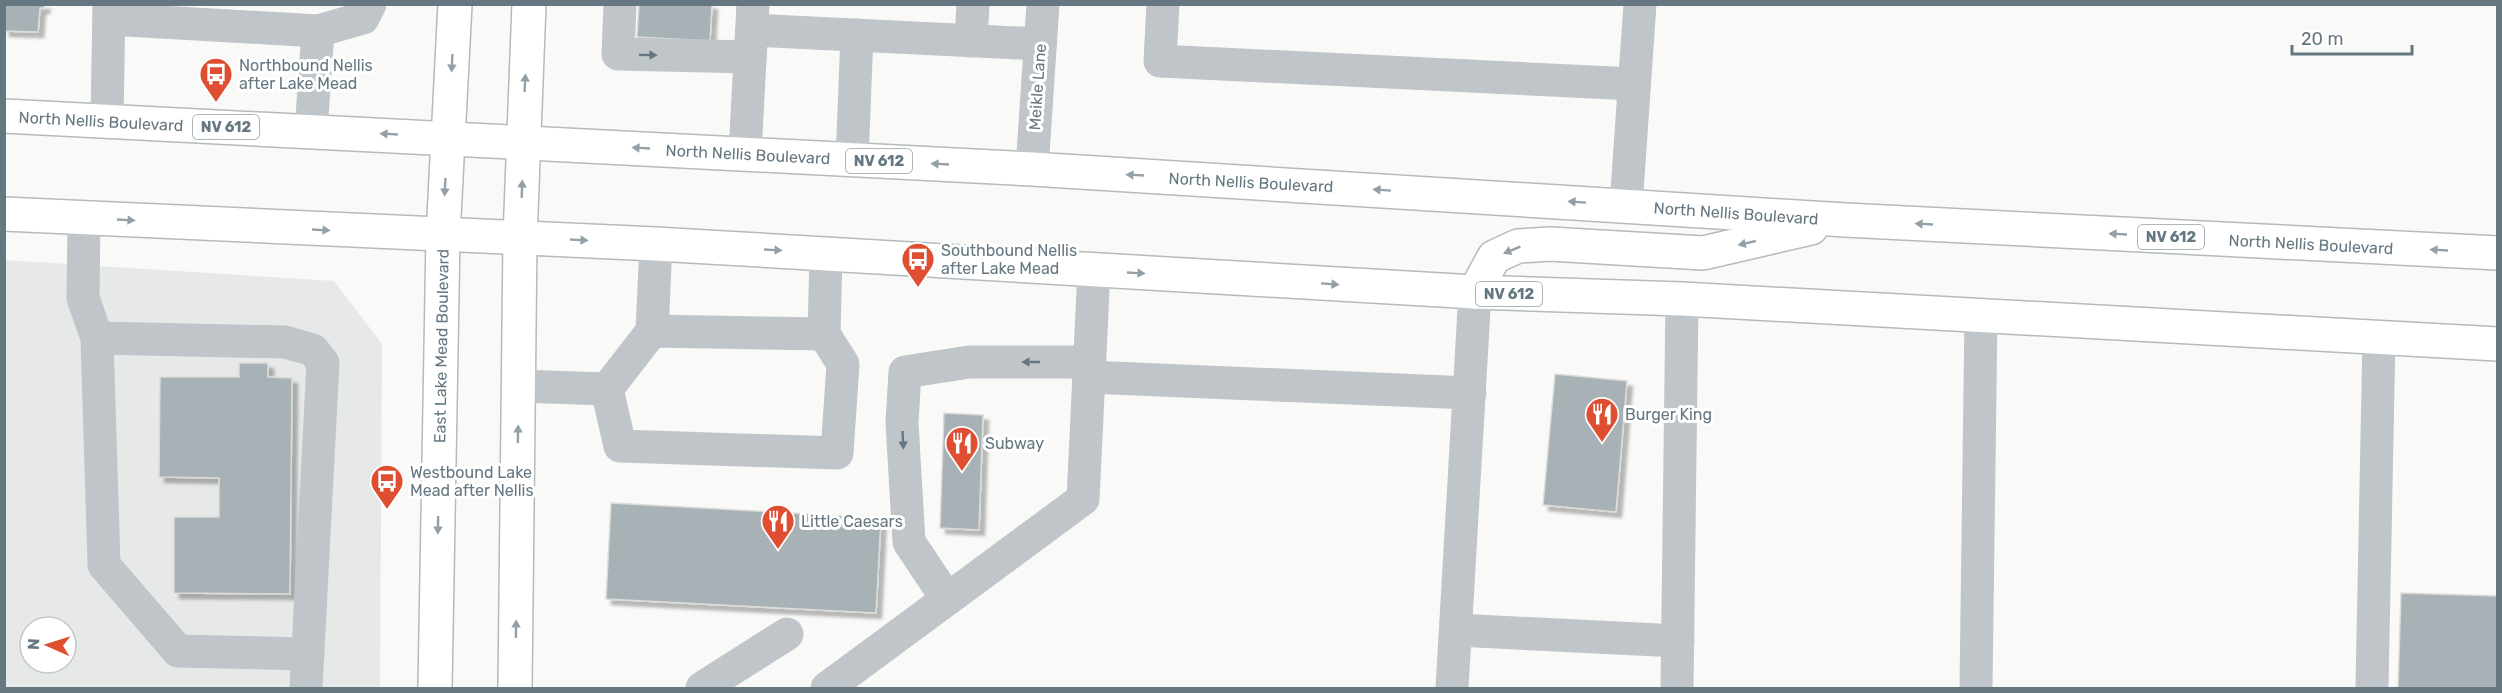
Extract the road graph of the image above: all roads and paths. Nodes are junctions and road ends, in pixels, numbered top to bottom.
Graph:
1 (370, 4) edge
2 (455, 4) edge
3 (529, 4) edge
4 (620, 4) edge
5 (973, 4) edge
6 (1043, 4) edge
7 (1162, 4) edge
8 (1640, 4) edge
9 (109, 12) edge
10 (257, 17) edge
11 (318, 31) junction
12 (752, 31) edge
13 (856, 35) junction
14 (971, 41) junction
15 (1040, 44) junction
16 (1634, 84) junction
17 (4, 116) edge
18 (107, 121) junction
19 (311, 131) junction
20 (448, 137) junction
21 (523, 141) junction
22 (745, 153) junction
23 (852, 160) junction
24 (1032, 169) junction
25 (1626, 206) junction
26 (4, 214) edge
27 (84, 218) junction
28 (1845, 220) junction
29 (443, 236) junction
30 (520, 238) junction
31 (656, 244) junction
32 (2498, 253) edge
33 (826, 254) junction
34 (1094, 270) junction
35 (1474, 292) junction
36 (1682, 299) junction
37 (1981, 315) junction
38 (652, 331) junction
39 (824, 334) junction
40 (2379, 337) junction
41 (97, 338) junction
42 (2498, 344) edge
43 (1089, 370) junction
44 (518, 386) junction
45 (607, 389) junction
46 (1470, 393) junction
47 (947, 599) junction
48 (1456, 630) junction
49 (787, 634) dead end
50 (1678, 641) junction
51 (308, 654) junction
52 (306, 688) edge
53 (435, 688) edge
54 (515, 688) edge
55 (702, 688) edge
56 (827, 688) edge
57 (1452, 688) edge
58 (1677, 688) edge
59 (1976, 688) edge
60 (2372, 688) edge

1 - 11 street
2 -> 20 main road, East Lake Mead Boulevard
21 -> 3 main road
4 -> 12 street
5 - 14 street
6 - 15 street, Meikle Lane
7 - 16 street
8 - 16 street
9 - 10 street
9 - 18 street
10 - 11 street
11 - 19 street
12 - 13 street
12 - 22 street
13 - 14 street
13 - 23 street
14 - 15 street
15 - 24 street, Meikle Lane
16 - 25 street
17 - 18 main road, North Nellis Boulevard / NV 612
18 - 19 main road, North Nellis Boulevard / NV 612
20 -> 19 main road, North Nellis Boulevard / NV 612
20 - 21 main road, North Nellis Boulevard / NV 612
20 -> 29 main road, East Lake Mead Boulevard
22 -> 21 main road, North Nellis Boulevard / NV 612
30 -> 21 main road
22 - 23 main road, North Nellis Boulevard / NV 612
24 -> 23 main road, North Nellis Boulevard / NV 612
25 -> 24 main road, North Nellis Boulevard / NV 612
25 - 28 main road, North Nellis Boulevard / NV 612
26 - 27 main road, NV 612
27 -> 29 main road, NV 612
27 - 41 street
32 -> 28 main road, North Nellis Boulevard / NV 612
28 -> 35 main road
29 - 30 main road, NV 612
29 -> 53 main road, East Lake Mead Boulevard
30 -> 31 main road, NV 612
30 - 44 main road
31 -> 33 main road, NV 612
31 - 38 street
33 - 34 main road, NV 612
33 - 39 street
34 -> 35 main road, NV 612
34 - 43 street
35 - 36 main road, NV 612
35 - 46 street
36 - 37 main road, NV 612
36 - 50 street
37 - 40 main road, NV 612
37 - 59 street
38 - 39 street
38 - 45 street
39 - 45 street
40 - 42 main road, NV 612
40 - 60 street
41 - 51 street
41 - 51 street
43 - 46 street
43 - 47 street
43 -> 47 street
44 - 45 street
54 -> 44 main road
46 - 48 street
47 - 56 street
48 - 50 street
48 - 57 street
49 - 55 street
50 - 58 street
51 - 52 street

